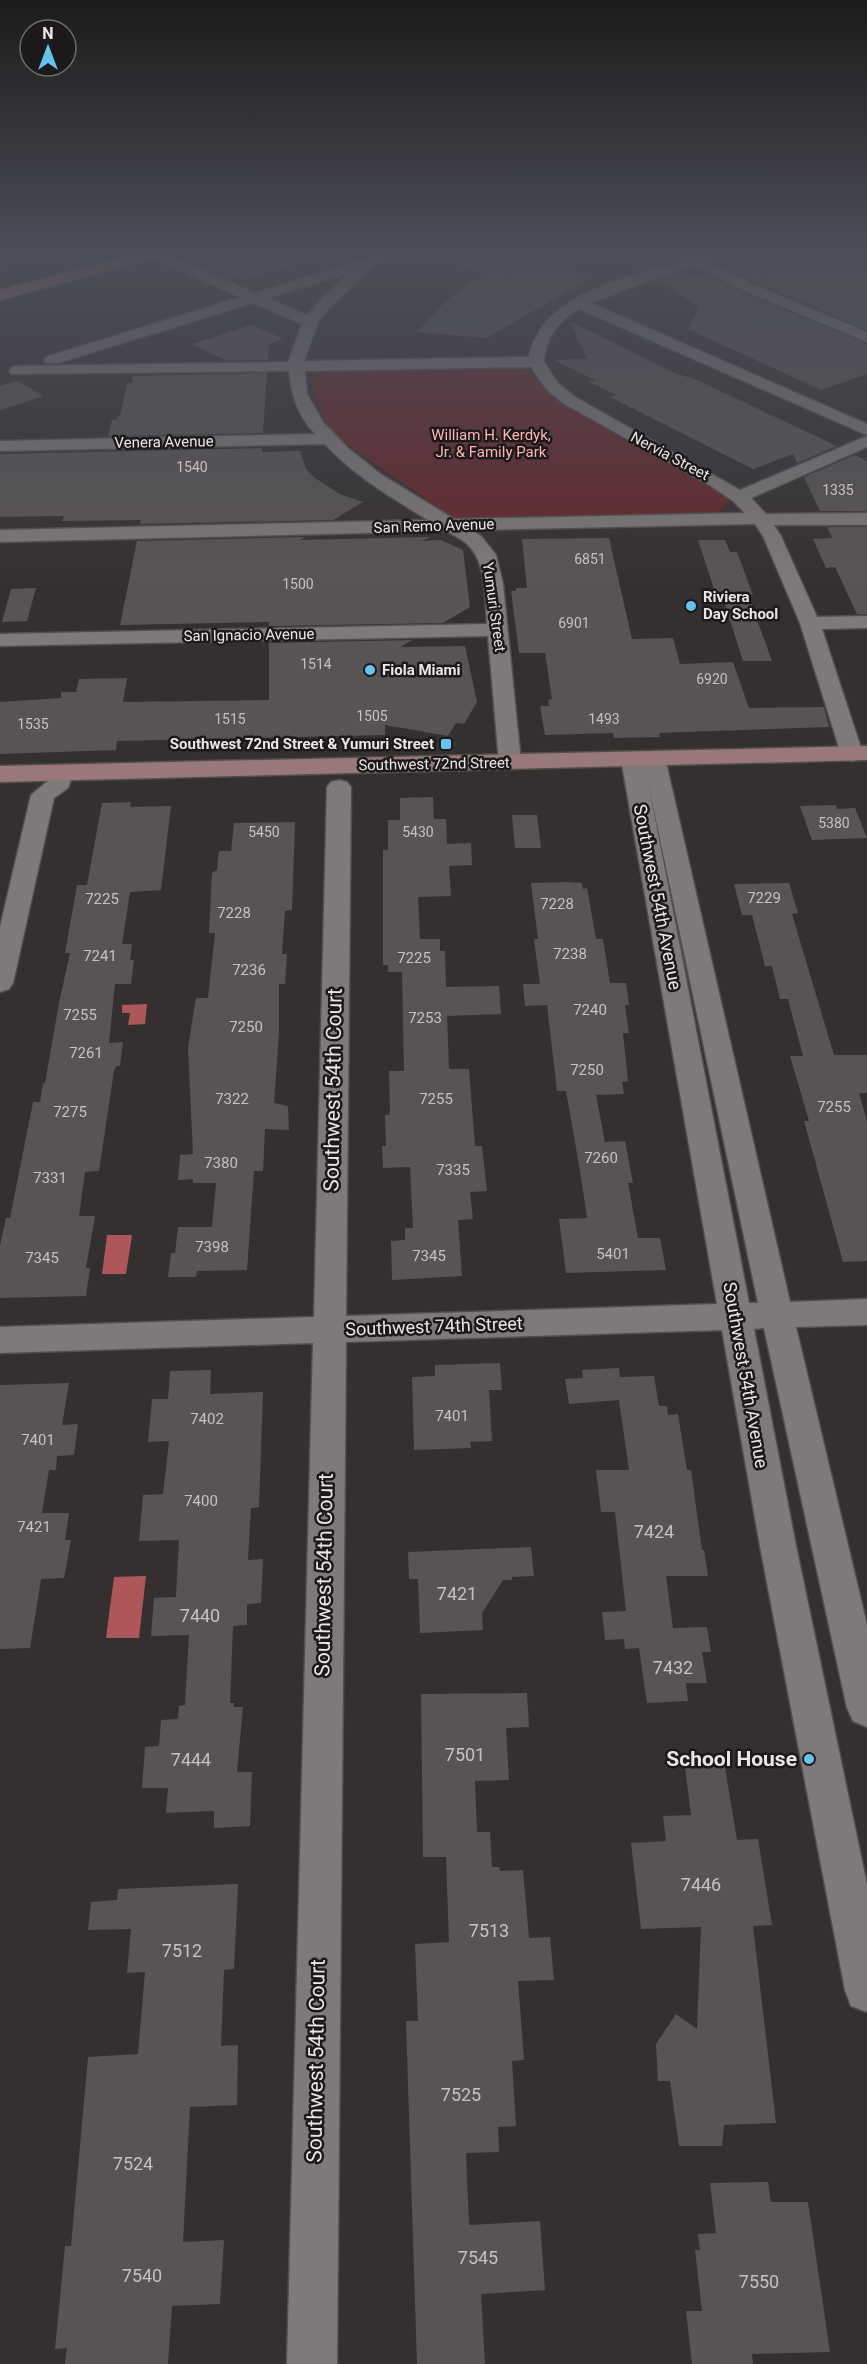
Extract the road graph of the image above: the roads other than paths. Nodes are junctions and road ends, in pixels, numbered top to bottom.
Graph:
1 (43, 363) edge
2 (82, 363) edge
3 (456, 363) edge
4 (537, 363) edge
5 (715, 363) edge
6 (295, 366) junction
7 (99, 369) junction
8 (18, 371) junction
9 (0, 376) edge
10 (867, 430) edge
11 (328, 439) junction
12 (867, 441) edge
13 (0, 446) edge
14 (739, 497) junction
15 (422, 508) junction
16 (760, 519) junction
17 (867, 519) edge
18 (450, 525) junction
19 (394, 527) junction
20 (0, 536) edge
21 (867, 622) edge
22 (810, 623) junction
23 (498, 630) junction
24 (0, 640) edge
25 (860, 753) edge
26 (643, 759) junction
27 (510, 762) junction
28 (338, 773) junction
29 (0, 774) edge
30 (40, 784) junction
31 (0, 983) edge
32 (867, 1312) edge
33 (777, 1314) junction
34 (735, 1316) junction
35 (328, 1329) junction
36 (0, 1340) edge
37 (867, 1708) edge
38 (867, 1990) edge
39 (312, 2364) edge

1 - 8 street
2 - 7 street
3 - 6 street
4 - 14 street, Nervia Street
5 - 10 street
6 - 7 street
6 - 11 street, Yumuri Street
7 - 8 street
8 - 9 street
11 - 13 street, Venera Avenue
11 - 15 street, Yumuri Street
12 - 14 street
14 - 16 street, Nervia Street
15 - 18 street, Yumuri Street
15 - 19 street
16 - 17 street, San Remo Avenue
16 - 18 street, San Remo Avenue
16 - 22 street, Nervia Street
18 - 19 street, San Remo Avenue
18 - 23 street, Yumuri Street
19 - 20 street, San Remo Avenue
21 - 22 street
22 - 25 street, Nervia Street
23 - 24 street, San Ignacio Avenue
23 - 27 street, Yumuri Street
25 - 26 main road, Southwest 72nd Street
26 - 27 main road, Southwest 72nd Street
26 - 33 street, Southwest 54th Avenue
26 - 34 street, Southwest 54th Avenue
27 - 28 main road, Southwest 72nd Street
28 - 30 main road, Southwest 72nd Street
28 - 35 street, Southwest 54th Court
29 - 30 main road, Southwest 72nd Street
30 - 31 street
32 - 33 street, Southwest 74th Street
33 - 34 street, Southwest 74th Street
33 - 37 street, Southwest 54th Avenue
34 - 35 street, Southwest 74th Street
34 - 38 street, Southwest 54th Avenue
35 - 36 street, Southwest 74th Street
35 - 39 street, Southwest 54th Court

